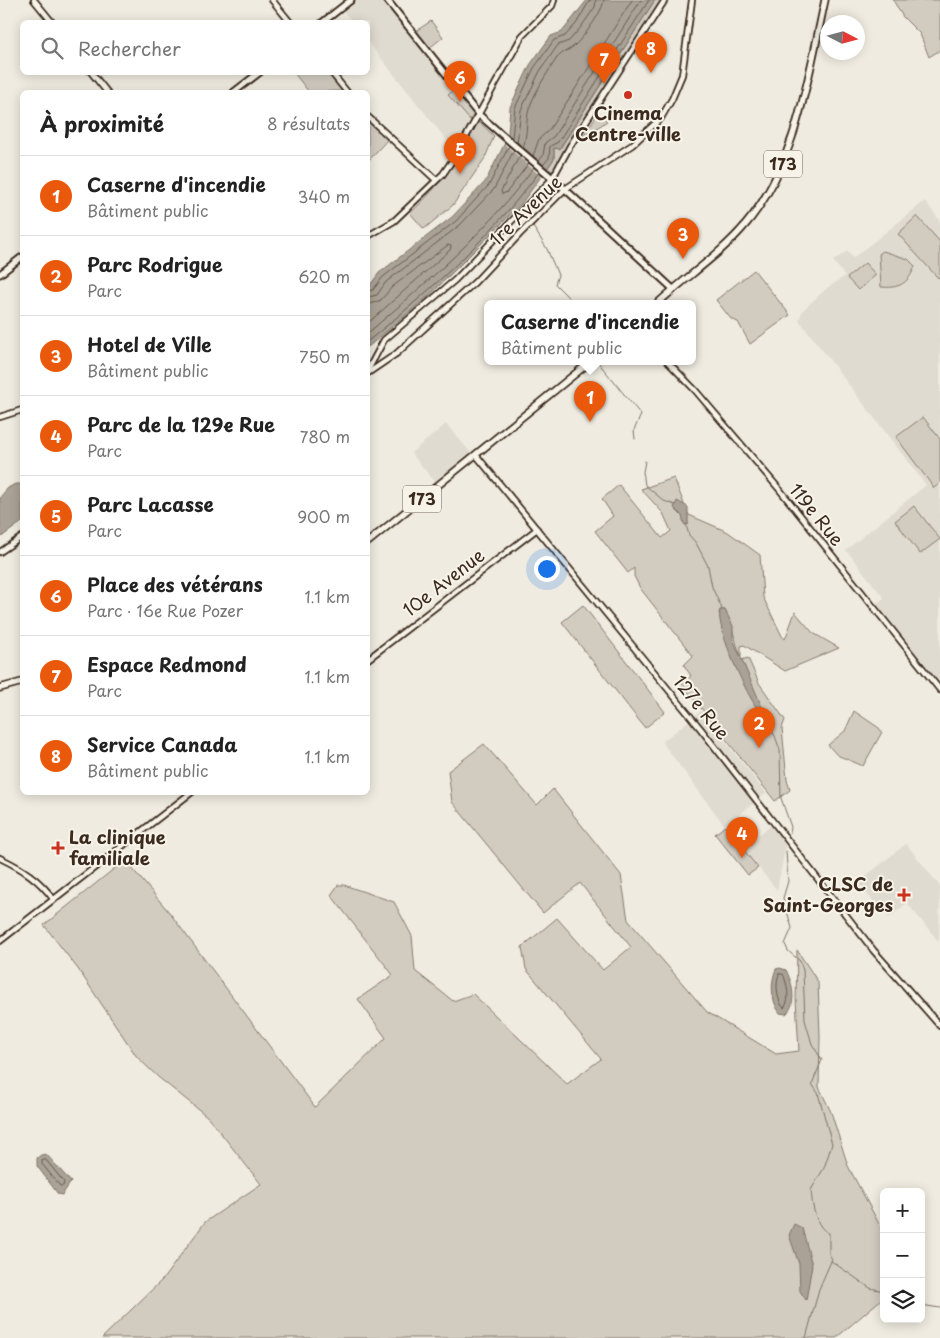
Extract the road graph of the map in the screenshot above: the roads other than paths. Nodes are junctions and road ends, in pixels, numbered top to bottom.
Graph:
1 (34, 0) edge
2 (272, 0) edge
3 (351, 0) edge
4 (387, 0) edge
5 (554, 0) edge
6 (665, 0) edge
7 (825, 0) edge
8 (692, 2) edge
9 (50, 20) edge
10 (288, 20) edge
11 (326, 20) edge
12 (93, 75) edge
13 (256, 75) edge
14 (333, 75) edge
15 (105, 90) edge
16 (237, 90) edge
17 (345, 90) edge
18 (478, 114) junction
19 (370, 119) edge
20 (552, 179) junction
21 (436, 180) junction
22 (565, 189) junction
23 (370, 235) edge
24 (20, 259) edge
25 (0, 274) edge
26 (672, 290) junction
27 (661, 300) edge
28 (378, 353) junction
29 (387, 359) junction
30 (587, 365) edge
31 (670, 365) edge
32 (370, 367) edge
33 (370, 370) edge
34 (20, 411) edge
35 (0, 418) edge
36 (476, 455) junction
37 (537, 529) junction
38 (20, 538) edge
39 (370, 540) edge
40 (0, 552) edge
41 (370, 657) edge
42 (20, 683) edge
43 (0, 688) edge
44 (940, 690) edge
45 (188, 795) edge
46 (0, 858) edge
47 (54, 900) junction
48 (0, 941) edge
49 (940, 1026) edge

1 - 9 street
2 - 10 street
3 - 11 main road
4 - 18 main road
5 - 18 street
6 - 20 street
7 - 26 main road, 173
8 - 22 street, 1re Avenue
12 - 15 street
13 - 16 main road
14 - 17 street
18 - 20 main road
18 - 21 street
19 - 21 street
20 - 22 main road
20 - 28 street
21 - 23 street
22 - 26 main road
22 - 29 street, 1re Avenue
24 - 25 main road
26 - 27 main road, 173
28 - 29 street
28 - 32 street
29 - 33 street, 1re Avenue
30 - 36 main road, 173
31 - 44 street, 119e Rue
34 - 35 street
36 - 37 street, 127e Rue
36 - 39 main road, 173
37 - 41 street, 10e Avenue
37 - 49 street, 127e Rue
38 - 40 street
42 - 43 main road
45 - 47 street
46 - 47 street
47 - 48 street

